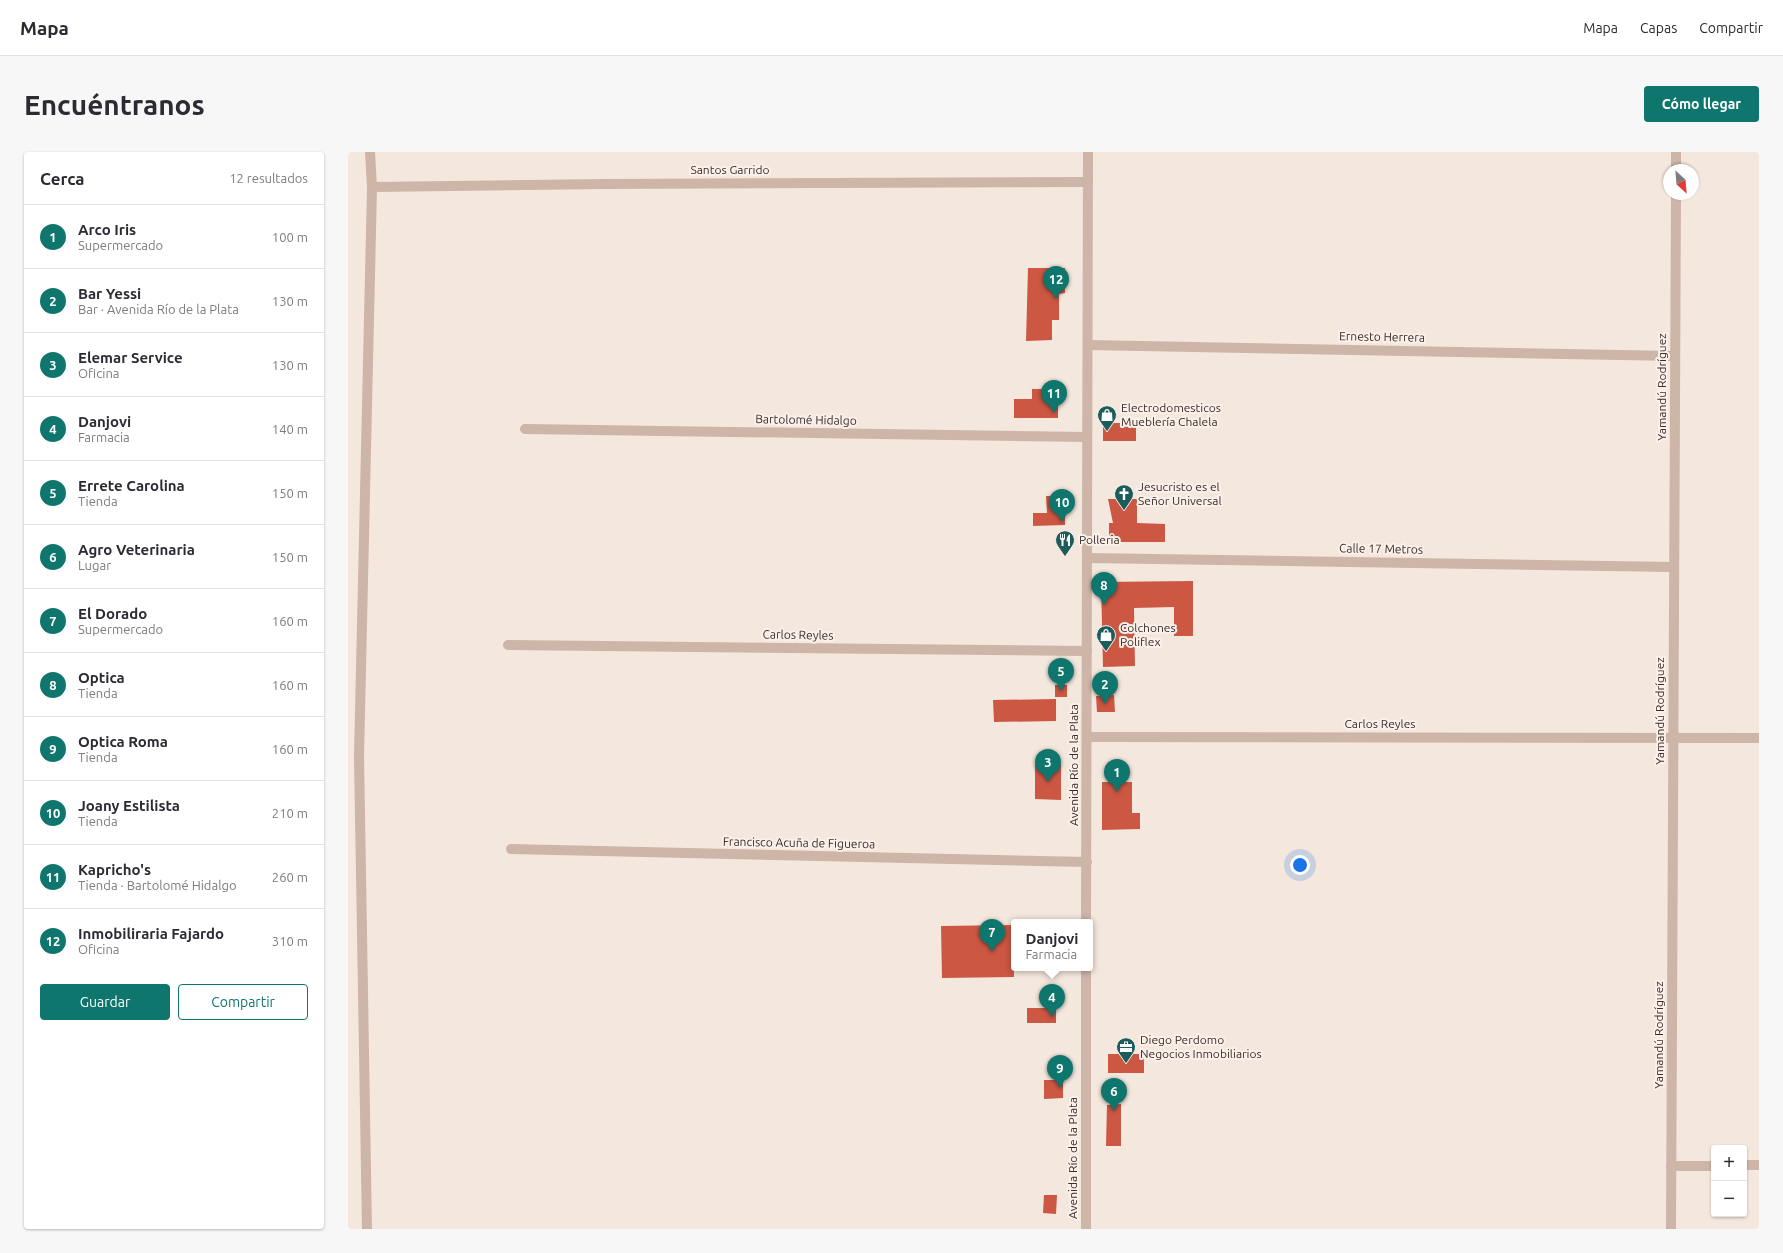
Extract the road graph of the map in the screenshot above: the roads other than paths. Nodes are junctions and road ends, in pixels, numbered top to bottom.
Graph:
1 (370, 152) edge
2 (1088, 152) edge
3 (1676, 152) edge
4 (1676, 164) edge
5 (1088, 182) junction
6 (372, 187) junction
7 (1676, 200) edge
8 (1088, 345) junction
9 (1675, 356) junction
10 (525, 429) dead end
11 (1087, 437) junction
12 (1087, 558) junction
13 (1674, 567) junction
14 (508, 645) dead end
15 (1087, 651) junction
16 (1087, 737) junction
17 (1673, 737) junction
18 (1759, 738) edge
19 (348, 756) edge
20 (359, 756) junction
21 (511, 849) dead end
22 (1087, 862) junction
23 (1086, 919) edge
24 (1086, 971) edge
25 (1747, 1165) edge
26 (1759, 1165) edge
27 (1671, 1166) junction
28 (1711, 1166) edge
29 (367, 1229) edge
30 (1086, 1229) edge
31 (1671, 1229) edge

1 - 6 street
2 - 5 street, Avenida Río de la Plata
3 - 4 street
5 - 6 street, Santos Garrido
5 - 8 street, Avenida Río de la Plata
6 - 20 street
7 - 9 street, Yamandú Rodríguez
8 - 9 street, Ernesto Herrera
8 - 11 street, Avenida Río de la Plata
9 - 13 street, Yamandú Rodríguez
10 - 11 street, Bartolomé Hidalgo
11 - 12 street, Avenida Río de la Plata
12 - 13 street, Calle 17 Metros
12 - 15 street, Avenida Río de la Plata
13 - 17 street, Yamandú Rodríguez
14 - 15 street, Carlos Reyles
15 - 16 street, Avenida Río de la Plata
16 - 17 street, Carlos Reyles
16 - 22 street, Avenida Río de la Plata
17 - 18 street, Carlos Reyles
17 - 27 street, Yamandú Rodríguez
19 - 20 street
20 - 29 street
21 - 22 street, Francisco Acuña de Figueroa
22 - 23 street, Avenida Río de la Plata
24 - 30 street, Avenida Río de la Plata
25 - 26 street
27 - 28 street
27 - 31 street, Yamandú Rodríguez

